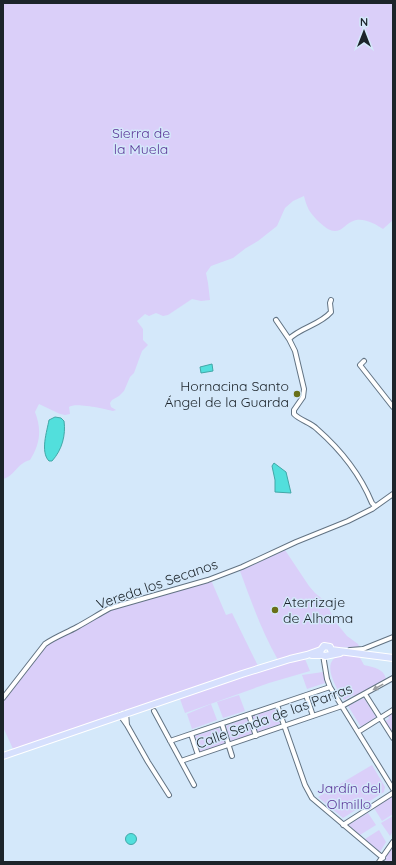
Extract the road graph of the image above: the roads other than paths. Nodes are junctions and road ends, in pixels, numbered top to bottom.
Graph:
1 (331, 300) dead end
2 (276, 320) dead end
3 (289, 339) junction
4 (364, 362) dead end
5 (393, 407) edge
6 (393, 494) edge
7 (375, 506) junction
8 (393, 637) edge
9 (370, 647) junction
10 (327, 653) junction
11 (369, 655) junction
12 (393, 658) edge
13 (393, 679) edge
14 (330, 687) junction
15 (365, 694) junction
16 (306, 695) junction
17 (3, 698) edge
18 (277, 705) junction
19 (342, 706) junction
20 (393, 710) edge
21 (154, 712) dead end
22 (123, 714) junction
23 (249, 715) junction
24 (313, 716) junction
25 (380, 718) junction
26 (222, 724) junction
27 (285, 726) junction
28 (358, 732) junction
29 (191, 734) junction
30 (256, 736) junction
31 (393, 738) edge
32 (170, 741) junction
33 (229, 745) junction
34 (198, 755) junction
35 (3, 756) edge
36 (232, 756) dead end
37 (181, 761) junction
38 (194, 785) dead end
39 (393, 789) edge
40 (393, 793) edge
41 (169, 795) dead end
42 (343, 824) junction
43 (393, 842) edge
44 (383, 858) junction
45 (379, 862) edge

1 - 3 street
2 - 3 street
3 - 7 street
4 - 5 street
6 - 7 street, Vereda los Secanos
7 - 17 street, Vereda los Secanos
8 - 9 street
9 - 10 street
9 - 11 street
10 - 11 main road
10 - 14 street
10 - 22 main road
11 - 12 main road
13 -> 15 street, Calle Senda de las Parras
14 - 16 street
14 - 19 street
15 - 19 street, Calle Senda de las Parras
15 - 25 street
16 - 18 street
16 - 24 street
18 - 23 street
18 - 27 street
19 - 24 street, Calle Senda de las Parras
19 - 28 street
20 - 25 street
21 - 32 street
22 - 35 main road
22 - 41 street
23 - 26 street
23 - 30 street
24 - 27 street, Calle Senda de las Parras
25 - 28 street
25 - 31 street
26 - 29 street
26 - 33 street
27 - 30 street, Calle Senda de las Parras
27 - 42 street
28 - 39 street
29 - 32 street
29 - 34 street
30 - 33 street, Calle Senda de las Parras
32 - 37 street
33 - 34 street, Calle Senda de las Parras
33 - 36 street
34 - 37 street, Calle Senda de las Parras
37 - 38 street
40 - 42 street
42 - 44 street
43 - 44 street
44 - 45 street

